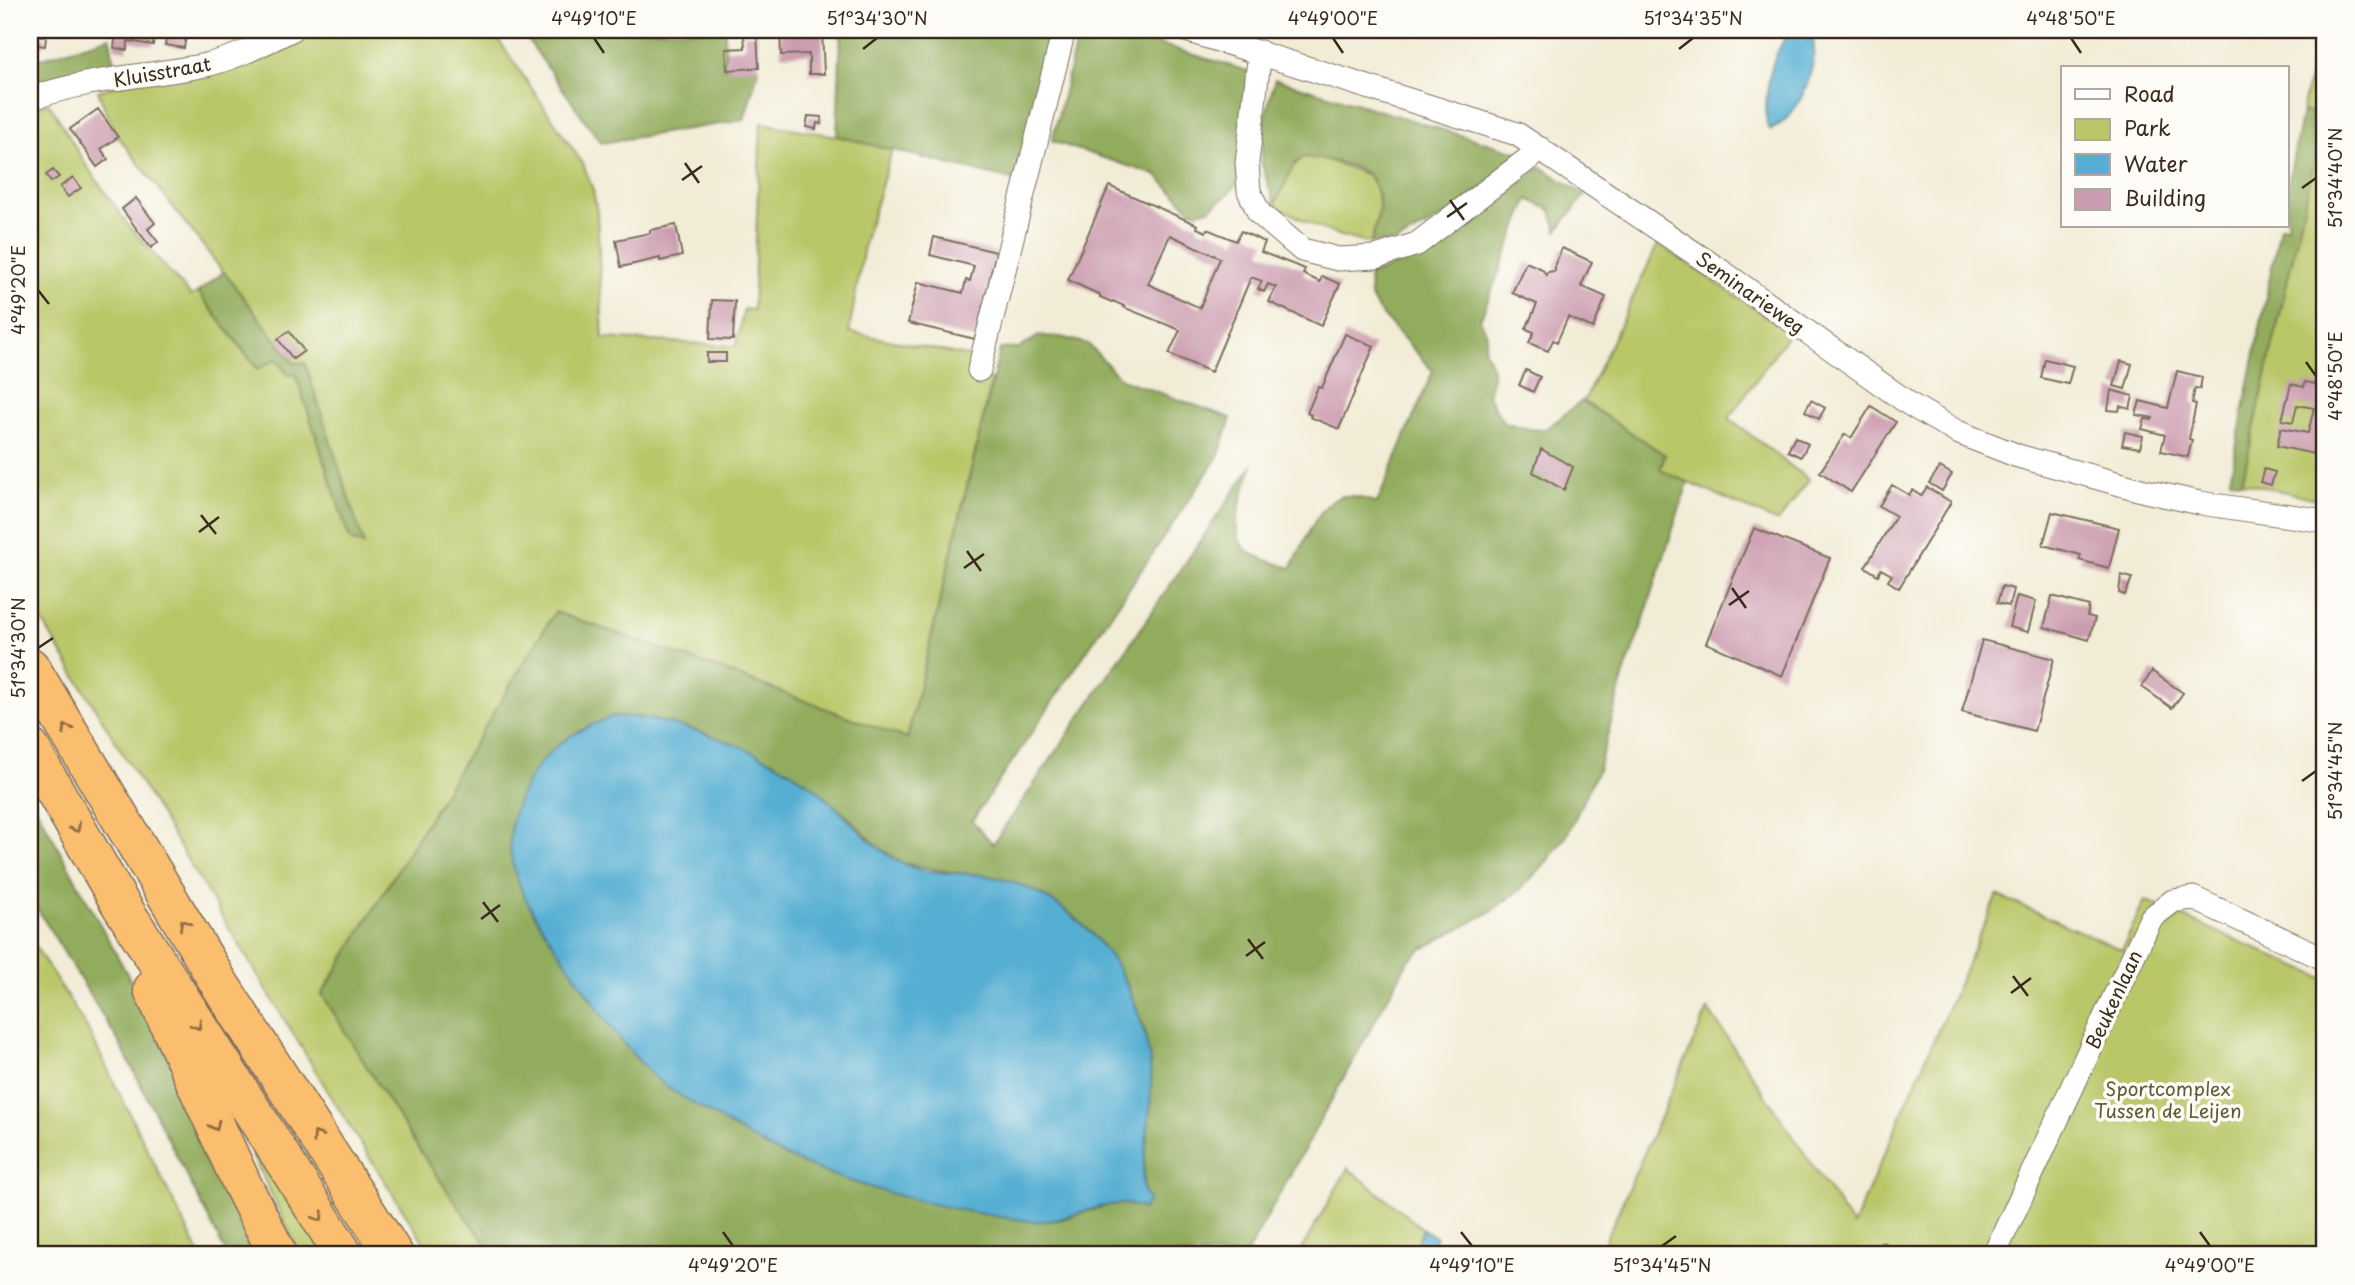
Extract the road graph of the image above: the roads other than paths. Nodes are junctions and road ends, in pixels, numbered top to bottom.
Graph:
1 (291, 30) edge
2 (1064, 30) edge
3 (1186, 30) edge
4 (1261, 52) junction
5 (30, 99) edge
6 (1541, 149) junction
7 (979, 370) dead end
8 (2325, 521) edge
9 (30, 667) edge
10 (30, 748) edge
11 (121, 905) junction
12 (2325, 959) edge
13 (278, 1255) edge
14 (344, 1255) edge
15 (394, 1255) edge
16 (1994, 1255) edge

1 - 5 street, Kluisstraat
2 - 7 street
3 - 4 street, Seminarieweg
4 - 6 street, Seminarieweg
4 - 6 street
6 - 8 street, Seminarieweg
15 -> 9 highway
10 -> 11 highway
11 -> 13 highway
11 -> 14 highway
12 - 16 street, Beukenlaan

